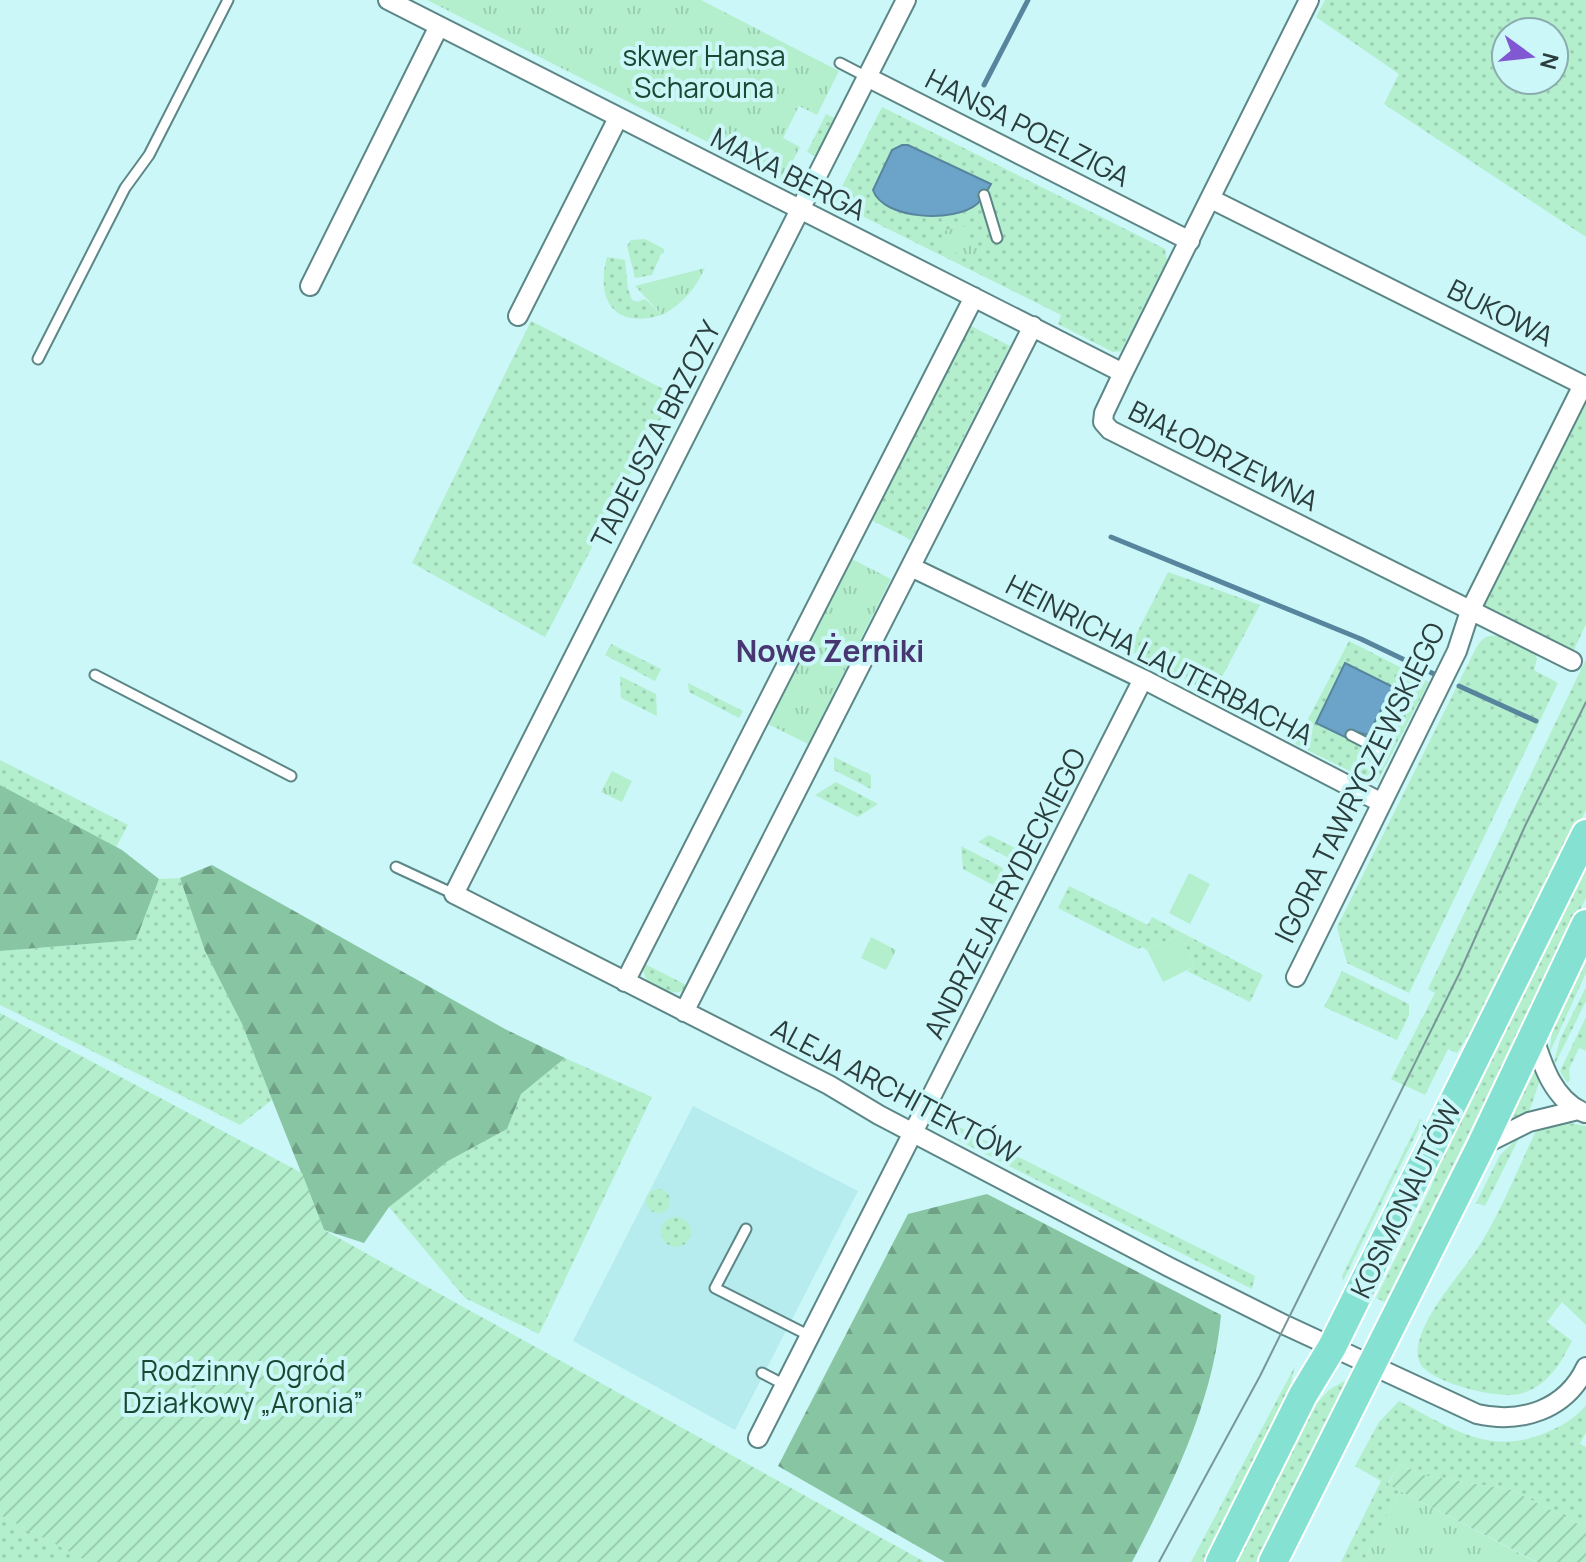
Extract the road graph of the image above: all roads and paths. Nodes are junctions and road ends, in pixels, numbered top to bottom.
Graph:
1 (228, 0) edge
2 (388, 0) edge
3 (906, 0) edge
4 (1309, 0) edge
5 (439, 26) junction
6 (840, 63) dead end
7 (867, 77) junction
8 (618, 118) junction
9 (984, 195) dead end
10 (1211, 199) junction
11 (800, 210) junction
12 (997, 238) dead end
13 (1190, 241) junction
14 (310, 286) dead end
15 (974, 297) junction
16 (518, 316) dead end
17 (1033, 326) junction
18 (38, 359) dead end
19 (1123, 373) junction
20 (1584, 381) edge
21 (911, 567) junction
22 (1470, 611) junction
23 (1572, 661) dead end
24 (95, 675) dead end
25 (1143, 679) junction
26 (1351, 735) dead end
27 (1380, 750) dead end
28 (291, 776) dead end
29 (1382, 803) junction
30 (1586, 834) edge
31 (396, 867) dead end
32 (454, 894) junction
33 (1586, 924) edge
34 (1296, 977) dead end
35 (625, 982) junction
36 (684, 1012) junction
37 (1533, 1035) junction
38 (1582, 1112) edge
39 (914, 1132) junction
40 (1481, 1146) junction
41 (746, 1229) dead end
42 (808, 1335) junction
43 (1332, 1347) junction
44 (1370, 1365) junction
45 (1586, 1367) edge
46 (762, 1373) dead end
47 (785, 1385) junction
48 (758, 1438) dead end
49 (1220, 1562) edge
50 (1273, 1562) edge

1 - 18 lane
2 - 5 street, MAXA BERGA
3 - 7 street, TADEUSZA BRZOZY
4 - 10 street, BIAŁODRZEWNA
5 - 8 street, MAXA BERGA
5 - 14 street
6 - 7 lane, HANSA POELZIGA
7 - 11 street, TADEUSZA BRZOZY
7 - 13 street, HANSA POELZIGA
8 - 11 street, MAXA BERGA
8 - 16 street
9 - 12 lane
10 - 13 street, BIAŁODRZEWNA
10 - 20 street, BUKOWA
11 - 15 street, MAXA BERGA
11 - 32 street, TADEUSZA BRZOZY
13 - 19 street, BIAŁODRZEWNA
15 - 17 street, MAXA BERGA
15 - 35 street
17 - 19 street, MAXA BERGA
17 - 21 street
19 - 22 street, BIAŁODRZEWNA
20 - 22 street, BUKOWA
21 - 25 street, HEINRICHA LAUTERBACHA
21 - 36 street
22 - 23 street, BIAŁODRZEWNA
22 - 29 street, IGORA TAWRYCZEWSKIEGO
24 - 28 lane
25 - 29 street, HEINRICHA LAUTERBACHA
25 - 39 street, ANDRZEJA FRYDECKIEGO
26 - 27 lane
29 - 34 street, IGORA TAWRYCZEWSKIEGO
30 - 43 main road, KOSMONAUTÓW
31 - 32 lane, ALEJA ARCHITEKTÓW
32 - 35 street, ALEJA ARCHITEKTÓW
33 - 37 main road, KOSMONAUTÓW
35 - 36 street, ALEJA ARCHITEKTÓW
36 - 39 street, ALEJA ARCHITEKTÓW
37 - 38 street
37 - 40 main road, KOSMONAUTÓW
38 - 40 street
39 - 42 street, ANDRZEJA FRYDECKIEGO
39 - 43 street, ALEJA ARCHITEKTÓW
40 - 44 main road, KOSMONAUTÓW
41 - 42 lane
42 - 47 street, ANDRZEJA FRYDECKIEGO
43 - 44 street, ALEJA ARCHITEKTÓW
43 - 49 main road, KOSMONAUTÓW
44 - 45 street, ALEJA ARCHITEKTÓW
44 - 50 main road, KOSMONAUTÓW
46 - 47 lane
47 - 48 street, ANDRZEJA FRYDECKIEGO

